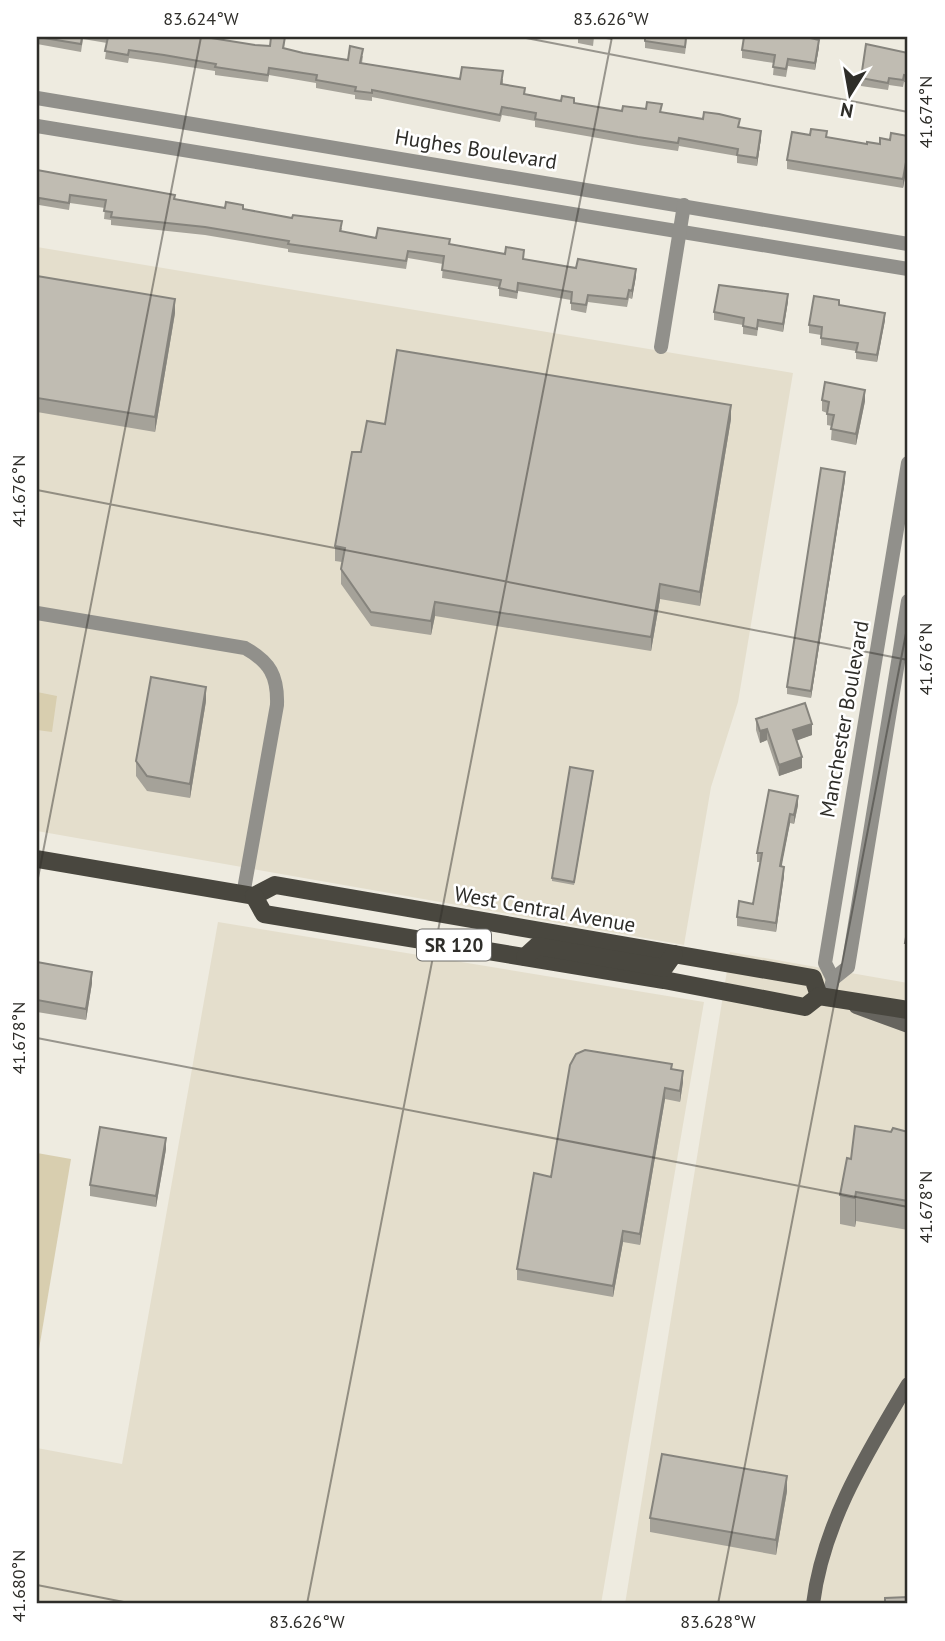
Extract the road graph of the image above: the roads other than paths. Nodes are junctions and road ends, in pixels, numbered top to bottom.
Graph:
1 (37, 98) edge
2 (37, 126) edge
3 (684, 205) junction
4 (679, 232) junction
5 (908, 244) edge
6 (908, 269) edge
7 (661, 347) dead end
8 (908, 463) edge
9 (908, 601) edge
10 (37, 613) edge
11 (37, 859) edge
12 (249, 895) junction
13 (674, 954) junction
14 (525, 957) junction
15 (827, 991) junction
16 (908, 1010) edge
17 (908, 1026) edge
18 (908, 1384) edge
19 (813, 1604) edge

1 - 3 street, Hughes Boulevard
2 - 4 street
3 - 4 street
3 - 5 street, Hughes Boulevard
4 - 6 street
4 - 7 street
8 - 15 street, Manchester Boulevard
9 - 15 street, Manchester Boulevard
10 - 12 street
11 - 12 main road, West Central Avenue
12 - 13 main road, West Central Avenue
12 - 14 main road, SR 120
13 - 14 main road
13 - 15 main road, West Central Avenue
14 - 15 main road, SR 120
15 - 16 main road, SR 120
15 - 17 street
18 - 19 street

